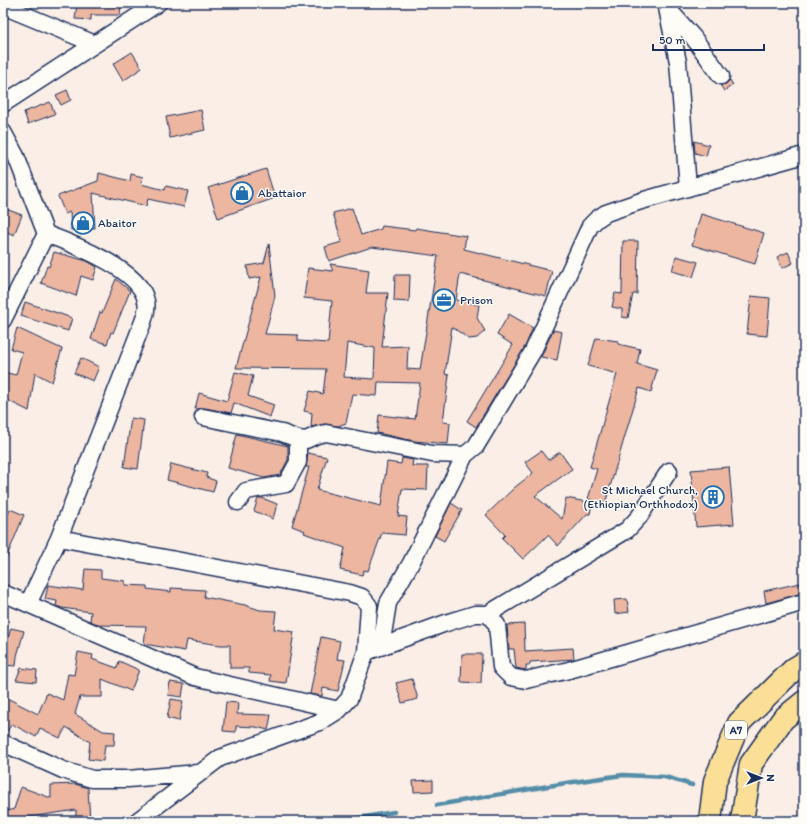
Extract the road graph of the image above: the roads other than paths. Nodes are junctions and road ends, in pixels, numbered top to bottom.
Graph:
1 (158, 3) edge
2 (664, 5) edge
3 (3, 6) edge
4 (96, 44) junction
5 (721, 76) dead end
6 (3, 104) edge
7 (3, 132) edge
8 (804, 155) edge
9 (688, 188) junction
10 (46, 234) junction
11 (3, 320) edge
12 (203, 416) dead end
13 (298, 439) junction
14 (465, 455) junction
15 (669, 471) dead end
16 (238, 502) dead end
17 (58, 538) junction
18 (3, 593) edge
19 (804, 602) edge
20 (28, 604) junction
21 (488, 614) junction
22 (373, 649) junction
23 (804, 663) edge
24 (804, 702) edge
25 (340, 710) junction
26 (3, 743) edge
27 (198, 772) junction
28 (137, 821) edge
29 (710, 821) edge
30 (742, 821) edge

1 - 4 street
2 - 5 street
2 - 9 street
3 - 4 street
4 - 6 street
7 - 10 street
8 - 9 street
9 - 14 street
10 - 11 street
10 - 17 street
12 - 13 street
13 - 14 street
13 - 16 street
14 - 22 street
15 - 21 street
17 - 20 street
17 - 22 street
18 - 20 street
19 - 21 street
20 - 25 street
21 - 22 street
22 - 25 street
23 - 29 highway, A7
24 - 30 highway, A7
25 - 27 street
26 - 27 street
27 - 28 street

